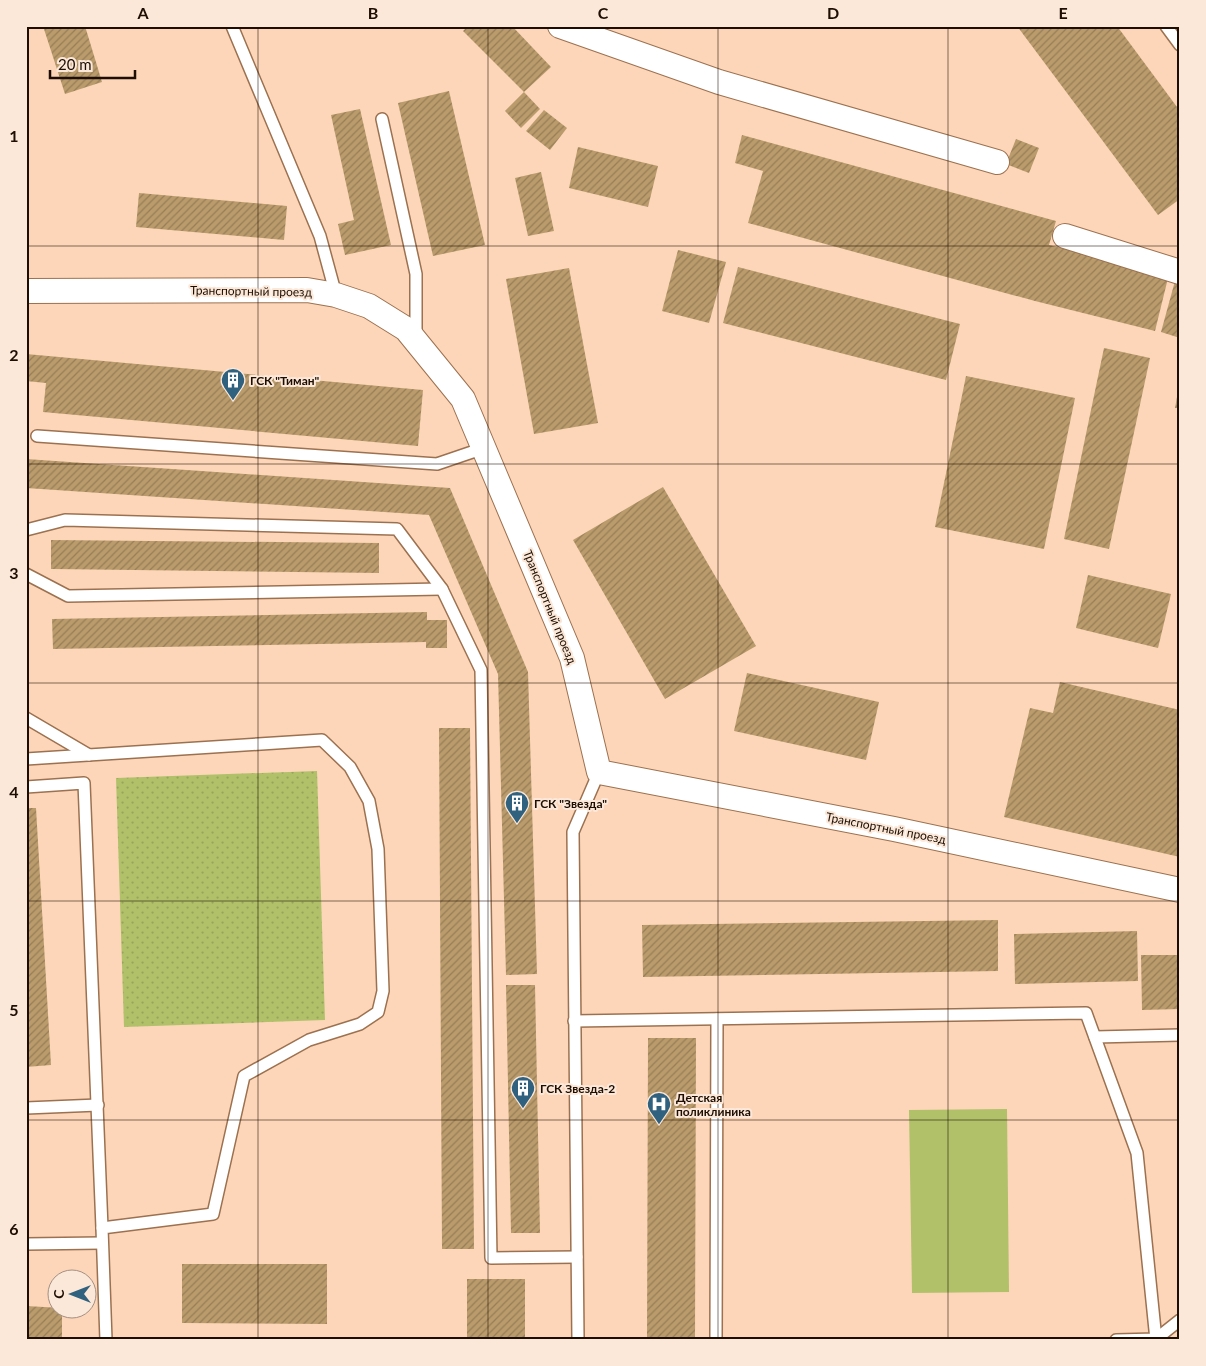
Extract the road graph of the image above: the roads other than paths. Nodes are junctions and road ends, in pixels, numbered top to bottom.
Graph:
1 (232, 26) edge
2 (560, 26) edge
3 (1166, 26) edge
4 (1180, 45) edge
5 (382, 119) dead end
6 (997, 162) dead end
7 (1065, 236) dead end
8 (1180, 272) edge
9 (26, 291) edge
10 (336, 295) junction
11 (416, 341) junction
12 (37, 436) dead end
13 (484, 448) junction
14 (26, 530) edge
15 (26, 574) edge
16 (442, 589) junction
17 (26, 718) edge
18 (89, 755) junction
19 (26, 758) edge
20 (599, 772) junction
21 (26, 787) edge
22 (1180, 890) edge
23 (717, 1018) junction
24 (574, 1021) junction
25 (1180, 1035) edge
26 (1095, 1036) junction
27 (98, 1105) junction
28 (26, 1108) edge
29 (102, 1228) junction
30 (102, 1243) junction
31 (26, 1244) edge
32 (577, 1257) junction
33 (1180, 1320) edge
34 (106, 1340) edge
35 (578, 1340) edge
36 (716, 1340) edge
37 (1116, 1340) edge
38 (1156, 1340) edge

1 - 10 lane
2 - 6 street
3 - 4 lane
5 - 11 lane
7 - 8 street
9 - 10 street, Транспортный проезд
10 - 11 street, Транспортный проезд
11 - 13 street, Транспортный проезд
12 - 13 lane
13 - 20 street, Транспортный проезд
14 - 16 lane
15 - 16 lane
16 - 32 lane
17 - 18 lane
18 - 19 lane
18 - 29 lane
20 - 22 street, Транспортный проезд
20 - 24 lane
21 - 27 lane
23 - 24 lane
23 - 26 lane
23 - 36 lane
24 - 32 lane
25 - 26 lane
26 - 38 lane
27 - 28 lane
27 - 29 lane
29 - 30 lane
30 - 31 lane
30 - 34 lane
32 - 35 lane
33 - 38 lane
37 - 38 lane

